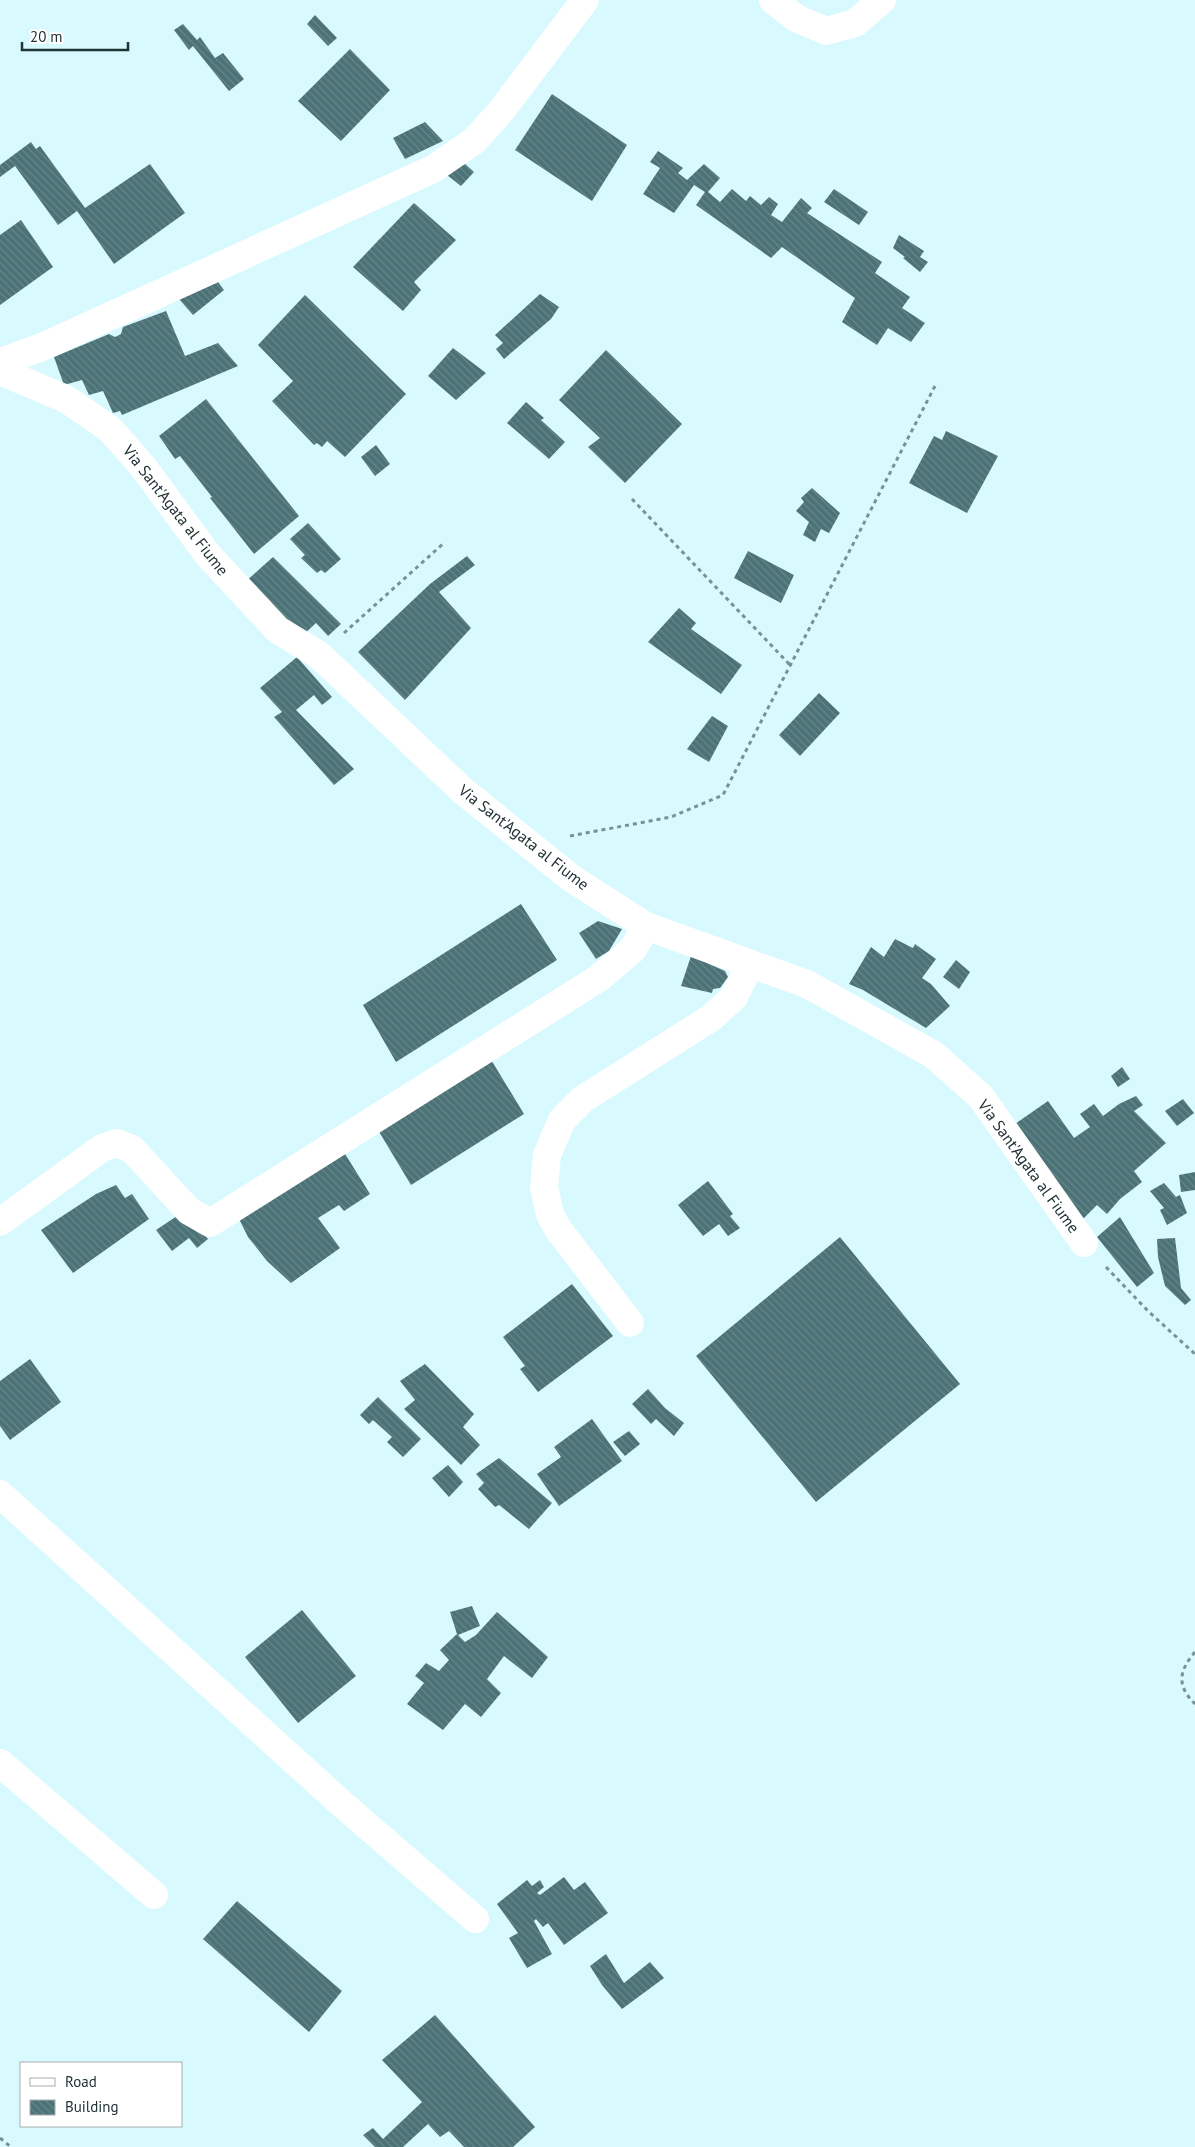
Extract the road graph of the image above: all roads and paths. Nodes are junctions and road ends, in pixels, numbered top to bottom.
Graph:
1 (586, 0) edge
2 (774, 0) edge
3 (882, 0) edge
4 (0, 362) edge
5 (0, 371) edge
6 (935, 386) dead end
7 (632, 499) dead end
8 (445, 542) dead end
9 (319, 656) junction
10 (790, 665) junction
11 (528, 844) junction
12 (646, 926) junction
13 (750, 964) junction
14 (0, 1222) edge
15 (1084, 1243) joint
16 (630, 1323) dead end
17 (1195, 1354) edge
18 (0, 1494) edge
19 (1195, 1652) edge
20 (1195, 1704) edge
21 (0, 1763) edge
22 (154, 1895) dead end
23 (474, 1919) dead end
24 (0, 2138) edge
25 (10, 2147) edge

1 - 4 street
2 - 3 street
5 - 9 street, Via Sant'Agata al Fiume
6 - 10 path
7 - 10 path
8 - 9 path
9 - 11 street, Via Sant'Agata al Fiume
10 - 11 path
11 - 12 street, Via Sant'Agata al Fiume
12 - 13 street, Via Sant'Agata al Fiume
12 - 14 street
13 - 15 street, Via Sant'Agata al Fiume
13 - 16 street
15 - 17 path
18 - 23 street
19 - 20 path
21 - 22 street
24 - 25 path

